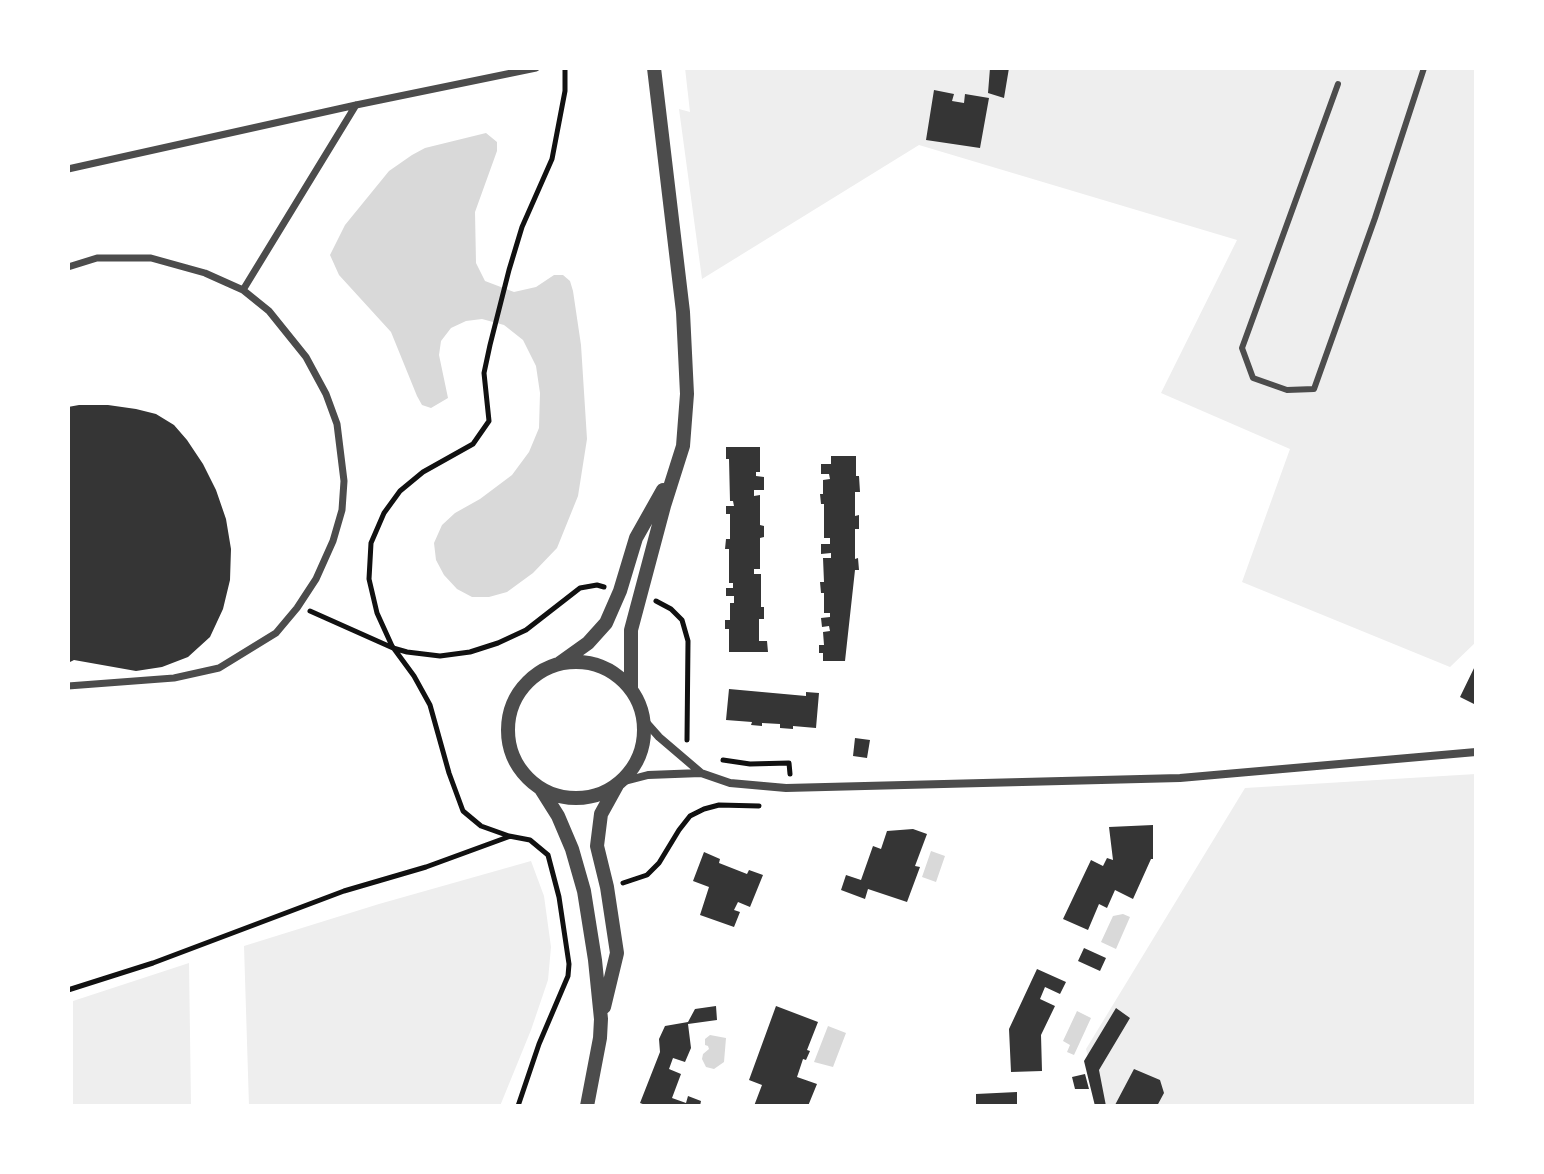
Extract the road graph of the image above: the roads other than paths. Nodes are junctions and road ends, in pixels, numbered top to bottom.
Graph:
1 (536, 68) edge
2 (654, 68) edge
3 (1424, 68) edge
4 (1338, 84) dead end
5 (356, 105) junction
6 (68, 169) edge
7 (68, 267) edge
8 (243, 290) junction
9 (674, 470) junction
10 (559, 664) junction
11 (68, 686) edge
12 (631, 689) junction
13 (643, 719) junction
14 (1476, 752) edge
15 (701, 773) junction
16 (619, 783) junction
17 (541, 789) junction
18 (601, 1019) junction
19 (587, 1106) edge

1 - 5 street
2 - 9 street
3 - 4 lane
5 - 6 street
5 - 8 street
7 - 8 street
8 - 11 street
9 - 10 street
9 - 12 street
10 - 12 street
10 - 17 street
12 - 13 street
13 - 15 street
13 - 16 street
14 - 15 street
15 - 16 street
16 - 17 street
16 - 18 street
17 - 18 street
18 - 19 street

